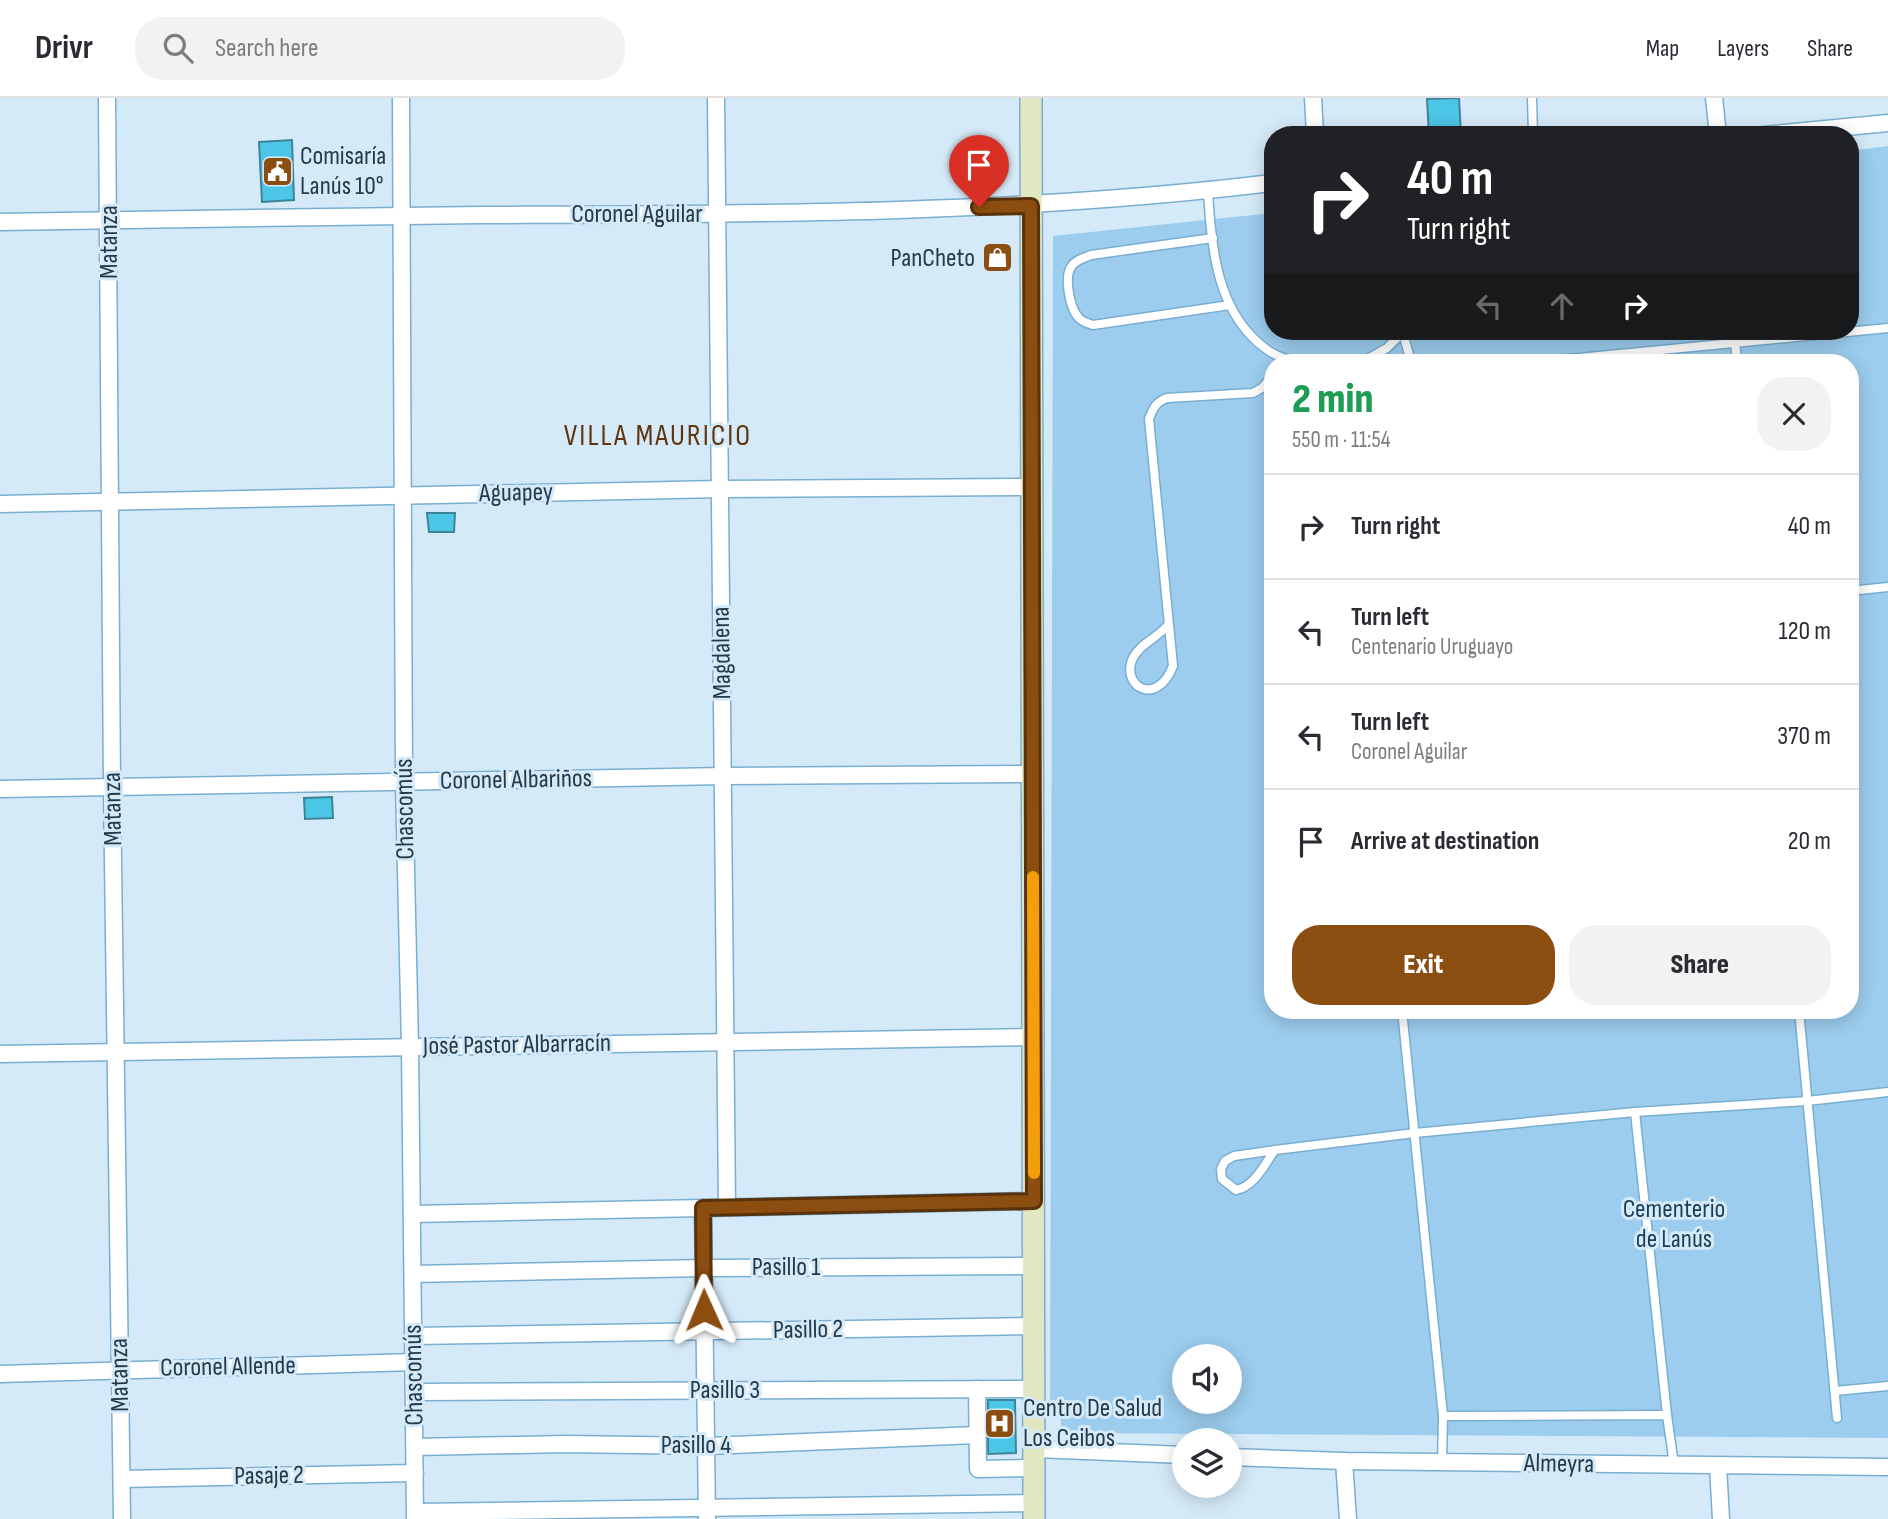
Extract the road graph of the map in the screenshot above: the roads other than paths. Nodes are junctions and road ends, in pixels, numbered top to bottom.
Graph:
1 (107, 98) edge
2 (401, 98) edge
3 (716, 98) edge
4 (1031, 98) edge
5 (1313, 98) edge
6 (1532, 98) edge
7 (1714, 98) edge
8 (1888, 123) edge
9 (1315, 126) edge
10 (1533, 126) edge
11 (1717, 126) edge
12 (1857, 126) edge
13 (1264, 184) edge
14 (1208, 191) junction
15 (1031, 206) junction
16 (717, 214) junction
17 (402, 215) junction
18 (109, 221) junction
19 (0, 222) edge
20 (1213, 238) junction
21 (1230, 305) junction
22 (1888, 328) edge
23 (1859, 331) edge
24 (1396, 340) edge
25 (1757, 340) edge
26 (1735, 342) junction
27 (1274, 354) edge
28 (1376, 354) edge
29 (1616, 354) edge
30 (1736, 354) edge
31 (1264, 386) edge
32 (1031, 487) junction
33 (720, 489) junction
34 (404, 495) junction
35 (109, 502) junction
36 (0, 504) edge
37 (1888, 587) edge
38 (1859, 590) edge
39 (1167, 626) junction
40 (1032, 774) junction
41 (724, 776) junction
42 (404, 782) junction
43 (112, 788) junction
44 (0, 789) edge
45 (1403, 1019) edge
46 (1799, 1019) edge
47 (1034, 1037) junction
48 (727, 1042) junction
49 (410, 1046) junction
50 (117, 1051) junction
51 (0, 1054) edge
52 (1888, 1092) edge
53 (1807, 1101) junction
54 (1635, 1112) junction
55 (1415, 1133) junction
56 (1275, 1150) junction
57 (1034, 1201) junction
58 (727, 1207) junction
59 (703, 1208) junction
60 (412, 1214) junction
61 (1034, 1266) junction
62 (704, 1268) junction
63 (413, 1275) junction
64 (1035, 1326) junction
65 (705, 1331) junction
66 (414, 1336) junction
67 (414, 1362) junction
68 (119, 1370) junction
69 (0, 1374) edge
70 (1888, 1386) edge
71 (1035, 1388) junction
72 (977, 1389) junction
73 (706, 1390) junction
74 (1835, 1391) junction
75 (414, 1392) junction
76 (1667, 1415) junction
77 (1443, 1416) junction
78 (1838, 1418) dead end
79 (977, 1435) junction
80 (707, 1446) junction
81 (415, 1447) junction
82 (1172, 1455) edge
83 (1242, 1457) edge
84 (1035, 1458) junction
85 (1343, 1461) junction
86 (1442, 1462) junction
87 (1674, 1465) junction
88 (1718, 1466) junction
89 (1888, 1468) edge
90 (415, 1473) junction
91 (122, 1479) junction
92 (1034, 1511) edge
93 (707, 1513) edge
94 (415, 1515) edge
95 (122, 1519) edge
96 (1348, 1519) edge
97 (1721, 1519) edge

1 - 18 street, Matanza
2 - 17 street, Chascomús
3 - 16 street, Magdalena
4 - 15 main road
5 - 9 street
6 - 10 lane
7 - 11 street
8 - 12 street
13 - 14 street, Coronel Aguilar
14 - 15 street, Coronel Aguilar
14 - 20 lane
15 - 16 street, Coronel Aguilar
15 - 32 main road
16 - 17 street, Coronel Aguilar
16 - 33 street, Magdalena
17 - 18 street, Coronel Aguilar
17 - 34 street, Chascomús
18 - 19 street, Coronel Aguilar
18 - 35 street, Matanza
20 - 21 lane
20 - 21 lane
21 - 27 lane
22 - 23 lane
24 - 28 lane
25 - 26 lane
26 - 29 lane
26 - 30 lane
31 - 39 lane
32 - 33 street, Aguapey
32 - 40 main road
33 - 34 street, Aguapey
33 - 41 street, Magdalena
34 - 35 street, Aguapey
34 - 42 street, Chascomús
35 - 36 street, Aguapey
35 - 43 street, Matanza
37 - 38 lane
39 - 39 lane
40 - 41 street, Coronel Albariños
40 - 47 main road
41 - 42 street, Coronel Albariños
41 - 48 street, Magdalena
42 - 43 street, Coronel Albariños
42 - 49 street, Chascomús
43 - 44 street, Coronel Albariños
43 - 50 street, Matanza
45 - 55 lane
46 - 53 lane
47 - 48 street, José Pastor Albarracín
47 - 57 main road
48 - 49 street, José Pastor Albarracín
48 - 58 street, Magdalena
49 - 50 street, José Pastor Albarracín
49 - 60 street, Chascomús
50 - 51 street, José Pastor Albarracín
50 - 68 street, Matanza
52 - 53 lane
53 - 54 lane
53 - 74 lane
54 - 55 lane
54 - 76 lane
55 - 56 lane
55 - 77 lane
56 - 56 lane
57 - 58 street
57 - 61 main road
58 - 59 street
59 - 60 street
59 - 62 street
60 - 63 street, Chascomús
61 - 62 street, Pasillo 1
61 - 64 main road
62 - 63 street, Pasillo 1
62 - 65 street
63 - 66 street, Chascomús
64 - 65 street, Pasillo 2
64 - 71 main road
65 - 66 street, Pasillo 2
65 - 73 street
66 - 67 street, Chascomús
67 - 68 street, Coronel Allende
67 - 75 street, Chascomús
68 - 69 street, Coronel Allende
68 - 91 street, Matanza
70 - 74 lane
71 - 72 street, Pasillo 3
71 - 84 main road
72 - 73 street, Pasillo 3
72 - 79 street
73 - 75 street, Pasillo 3
73 - 80 street
74 - 78 lane
75 - 81 street, Chascomús
76 - 77 lane
76 - 87 lane
77 - 86 lane
79 - 80 street, Pasillo 4
79 - 84 street
80 - 81 street, Pasillo 4
80 - 93 street
81 - 90 street, Chascomús
82 - 84 street
83 - 85 street, Almeyra
84 - 92 main road
85 - 86 street, Almeyra
85 - 96 street
86 - 87 street, Almeyra
87 - 88 street, Almeyra
88 - 89 street, Almeyra
88 - 97 street
90 - 91 street, Pasaje 2
90 - 94 street, Chascomús
91 - 95 street, Matanza
92 - 93 street
93 - 94 street

